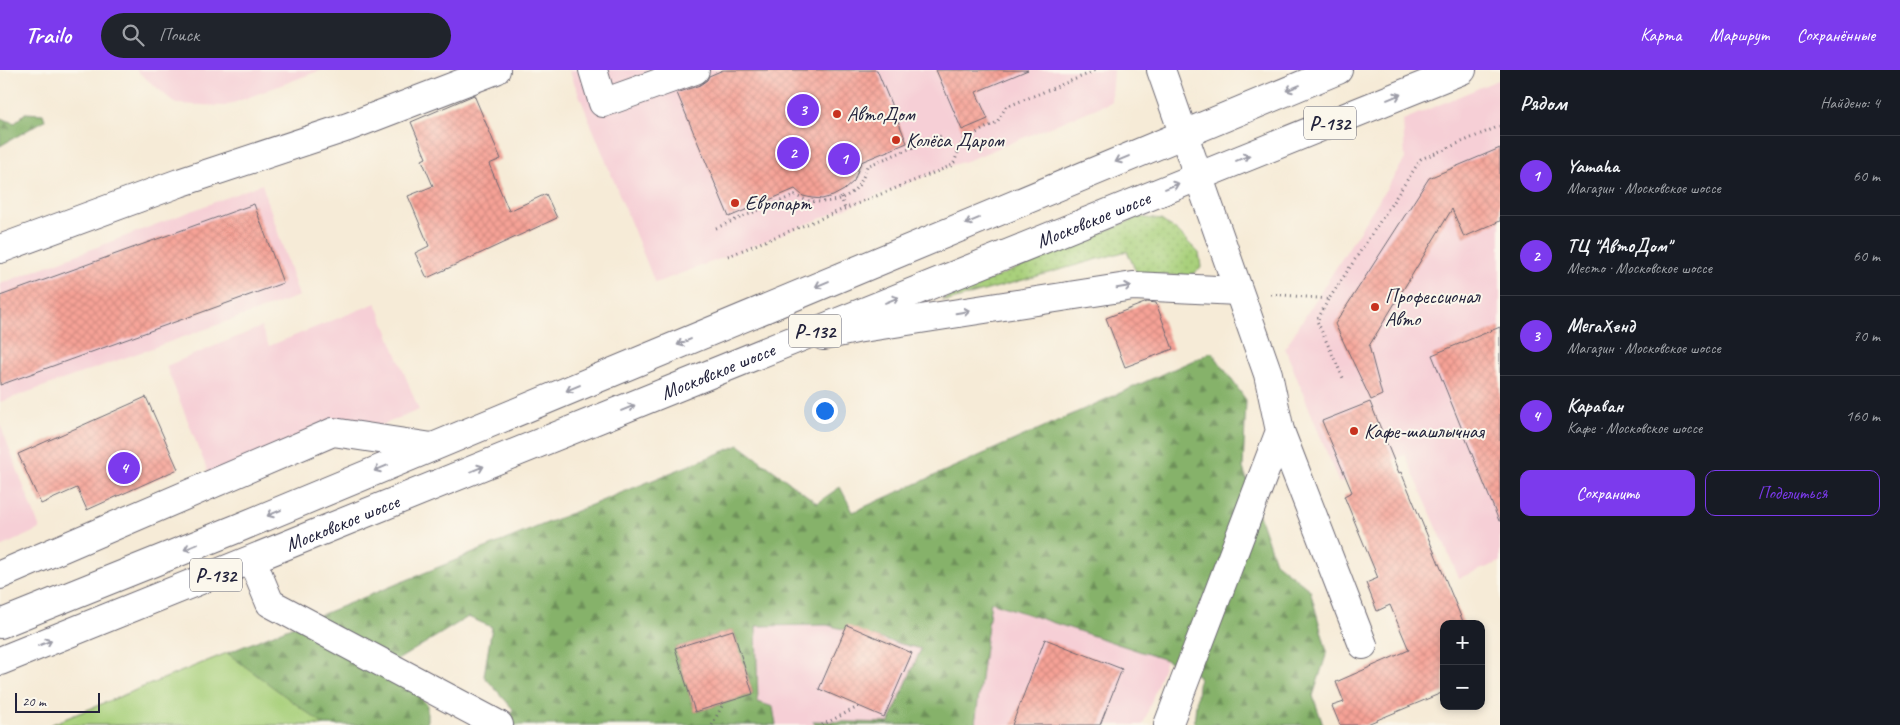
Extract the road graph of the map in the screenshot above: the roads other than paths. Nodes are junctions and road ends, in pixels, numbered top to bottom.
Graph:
1 (496, 70) edge
2 (593, 70) edge
3 (695, 70) edge
4 (1161, 70) edge
5 (1338, 70) edge
6 (1462, 70) edge
7 (1183, 133) junction
8 (1198, 176) junction
9 (0, 249) edge
10 (1238, 291) junction
11 (778, 346) junction
12 (1280, 431) junction
13 (432, 447) junction
14 (252, 560) junction
15 (0, 575) edge
16 (0, 624) edge
17 (1363, 645) dead end
18 (0, 661) edge
19 (499, 725) edge
20 (1168, 725) edge

1 - 9 main road
2 - 3 main road
4 - 7 main road
5 -> 7 main road, Московское шоссе / Р-132
8 -> 6 main road, Московское шоссе / Р-132
7 - 8 main road
7 -> 13 main road, Московское шоссе / Р-132
8 - 10 main road
11 -> 8 main road, Московское шоссе / Р-132
11 -> 10 main road
10 - 12 main road
14 -> 11 main road, Московское шоссе / Р-132
12 - 17 main road
12 - 20 main road
13 - 15 main road
13 -> 16 main road, Московское шоссе / Р-132
18 -> 14 main road, Московское шоссе / Р-132
14 - 19 main road

